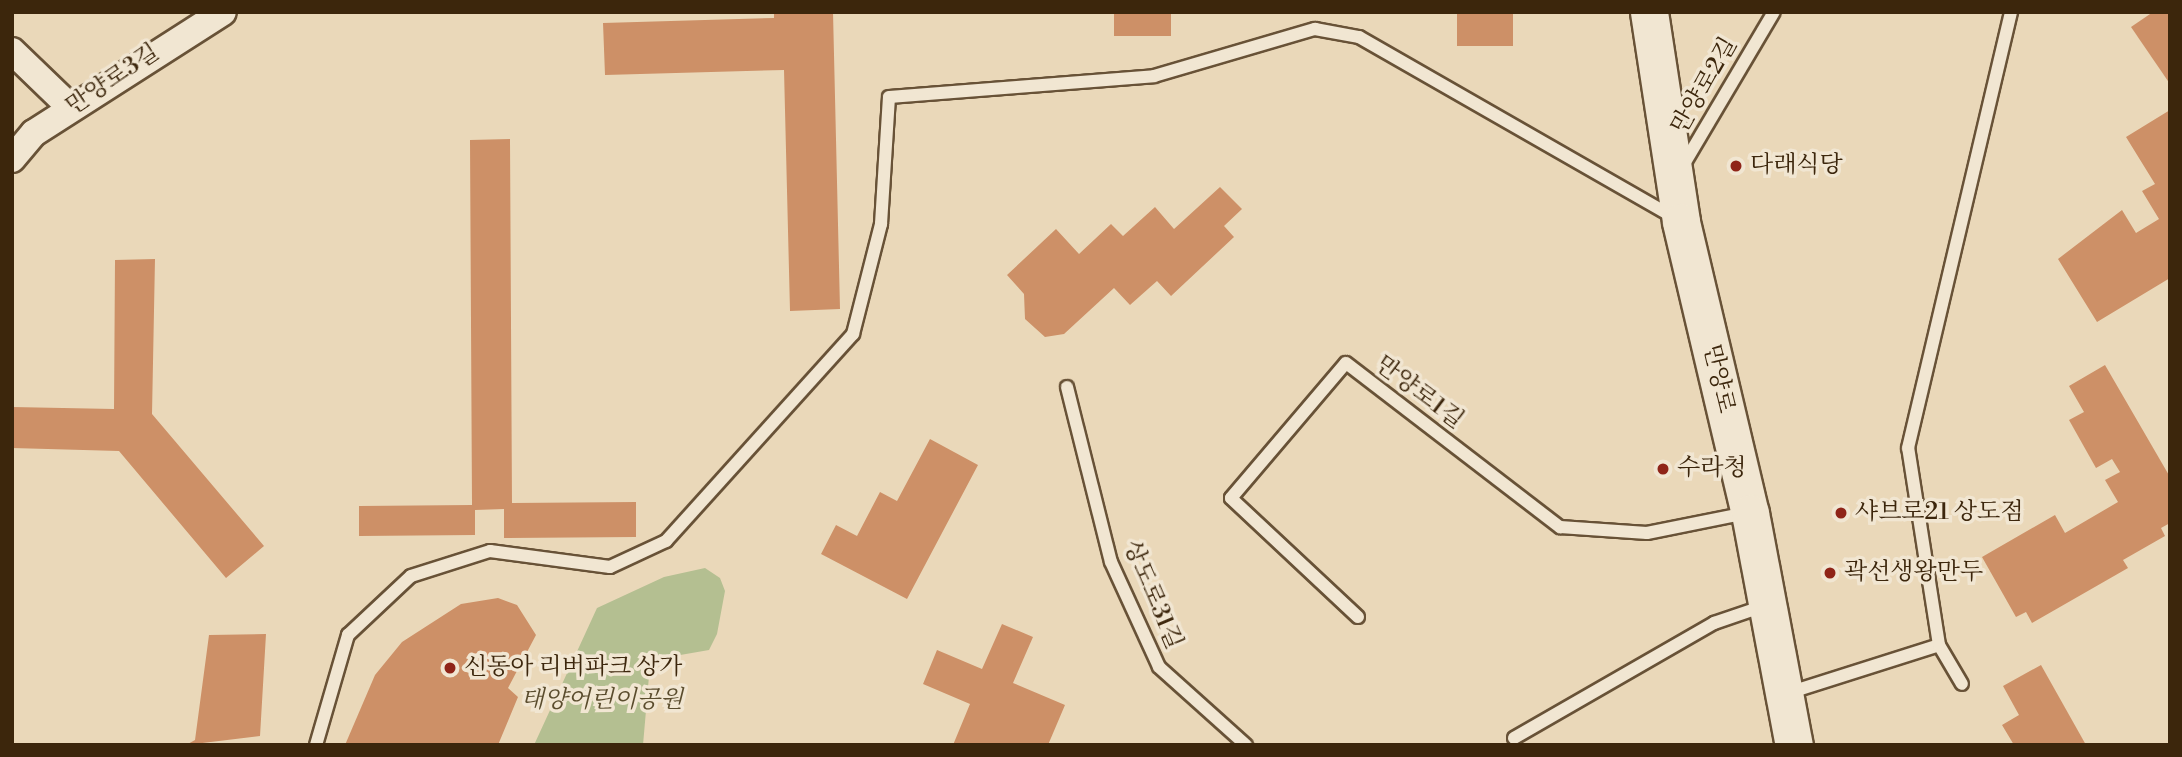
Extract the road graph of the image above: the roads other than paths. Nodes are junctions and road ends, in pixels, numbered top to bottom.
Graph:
1 (223, 12) edge
2 (1649, 12) edge
3 (1774, 12) edge
4 (2011, 12) edge
5 (12, 51) edge
6 (71, 108) junction
7 (12, 159) edge
8 (1674, 182) junction
9 (1681, 222) junction
10 (1067, 387) dead end
11 (1750, 513) junction
12 (1767, 605) junction
13 (1358, 617) dead end
14 (1939, 645) junction
15 (1962, 684) dead end
16 (1784, 694) junction
17 (1514, 738) dead end
18 (316, 745) edge
19 (1246, 745) edge
20 (1794, 745) edge

1 - 6 street, 만양로3길
2 - 8 street, 만양로
3 - 8 lane, 만양로2길
4 - 14 lane
5 - 6 street
6 - 7 street, 만양로3길
8 - 9 street, 만양로
9 - 11 street, 만양로
9 - 18 lane
10 - 19 lane, 상도로31길
11 - 12 street, 만양로
11 - 13 lane, 만양로1길
12 - 16 street, 만양로
12 - 17 lane
14 - 15 lane
14 - 16 lane
16 - 20 street, 만양로

